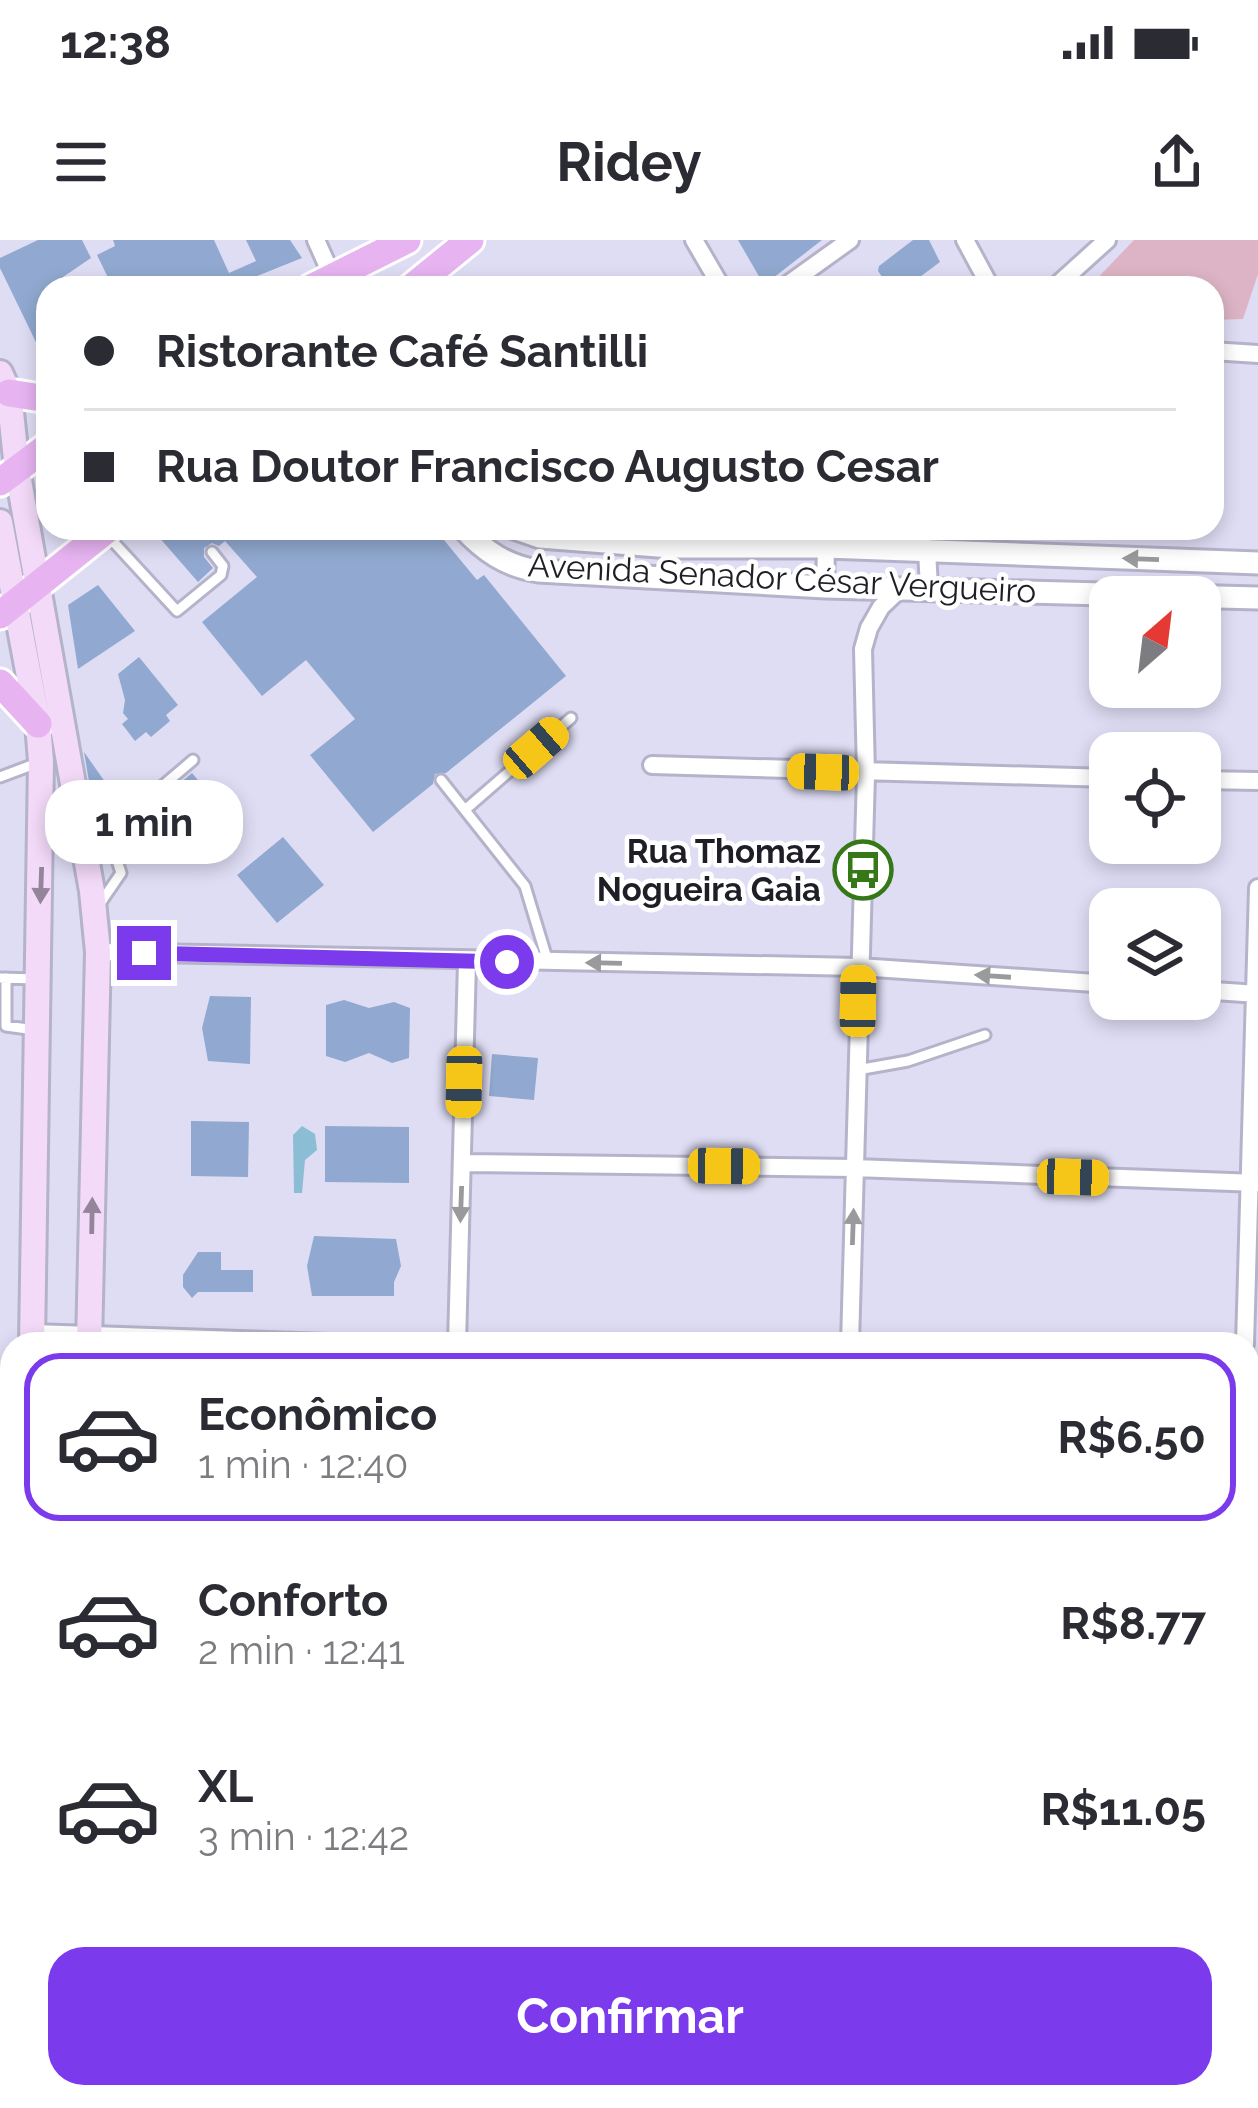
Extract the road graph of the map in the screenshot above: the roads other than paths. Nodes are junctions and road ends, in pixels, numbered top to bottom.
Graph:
1 (316, 240) edge
2 (406, 240) edge
3 (470, 240) edge
4 (694, 240) edge
5 (850, 240) edge
6 (965, 240) edge
7 (1107, 240) edge
8 (326, 276) edge
9 (344, 276) edge
10 (430, 276) edge
11 (715, 276) edge
12 (800, 276) edge
13 (984, 276) edge
14 (1067, 276) edge
15 (1224, 352) edge
16 (1258, 354) edge
17 (4, 383) edge
18 (36, 395) edge
19 (36, 455) edge
20 (9, 475) edge
21 (0, 522) edge
22 (93, 540) edge
23 (115, 540) edge
24 (475, 540) edge
25 (610, 540) edge
26 (786, 540) edge
27 (829, 540) edge
28 (850, 540) edge
29 (922, 540) edge
30 (671, 548) junction
31 (928, 551) junction
32 (212, 552) dead end
33 (1258, 563) edge
34 (670, 579) junction
35 (825, 587) junction
36 (929, 587) junction
37 (901, 588) junction
38 (1258, 598) edge
39 (18, 600) edge
40 (0, 683) edge
41 (572, 718) dead end
42 (38, 724) junction
43 (193, 760) dead end
44 (41, 761) junction
45 (652, 765) dead end
46 (866, 774) junction
47 (0, 778) edge
48 (1089, 778) edge
49 (441, 780) dead end
50 (1221, 780) edge
51 (1258, 781) edge
52 (466, 809) junction
53 (91, 842) junction
54 (1258, 888) edge
55 (98, 952) junction
56 (467, 961) junction
57 (548, 962) junction
58 (859, 967) junction
59 (3, 978) edge
60 (38, 979) junction
61 (1089, 983) edge
62 (1221, 992) edge
63 (1256, 994) edge
64 (37, 1030) junction
65 (985, 1035) dead end
66 (856, 1070) junction
67 (462, 1162) junction
68 (854, 1168) junction
69 (1253, 1183) edge
70 (32, 1332) edge
71 (90, 1332) edge
72 (457, 1332) edge
73 (850, 1332) edge
74 (1246, 1332) edge

1 - 8 street
2 - 9 main road
3 - 10 main road
4 - 11 street
5 - 12 street
6 - 13 street
7 - 14 street
15 - 16 street
17 - 18 main road
17 - 20 main road
19 - 20 main road
20 - 39 main road
21 - 39 main road
22 - 39 main road
23 - 32 lane
24 - 34 street, Avenida Senador César Vergueiro
25 - 30 street, Avenida Senador César Vergueiro
26 - 30 street, Avenida Senador César Vergueiro
27 - 35 street
28 - 31 street, Avenida Senador César Vergueiro
29 - 31 street
30 - 34 street
33 -> 31 street, Avenida Senador César Vergueiro
31 - 36 street
34 - 35 street, Avenida Senador César Vergueiro
35 - 37 street, Avenida Senador César Vergueiro
36 - 37 street, Avenida Senador César Vergueiro
36 - 38 street, Avenida Senador César Vergueiro
37 - 46 street
39 - 42 main road
39 - 53 main road
40 - 42 main road
41 - 52 lane
42 - 44 main road
43 - 53 lane
44 - 47 lane
44 -> 60 main road
45 - 46 street
46 - 48 street
46 - 58 street
49 - 52 lane
50 - 51 street
52 - 57 lane
53 - 55 main road
54 - 63 street
55 - 56 street
71 -> 55 main road
56 - 57 street
56 - 67 street
58 -> 57 street
61 -> 58 street
58 - 66 street
59 - 60 lane
59 - 64 lane
60 - 64 main road
62 - 63 street
63 - 69 street
64 - 70 main road
65 - 66 lane
66 - 68 street
67 - 68 street
67 -> 72 street
68 - 69 street
73 -> 68 street
69 - 74 street

